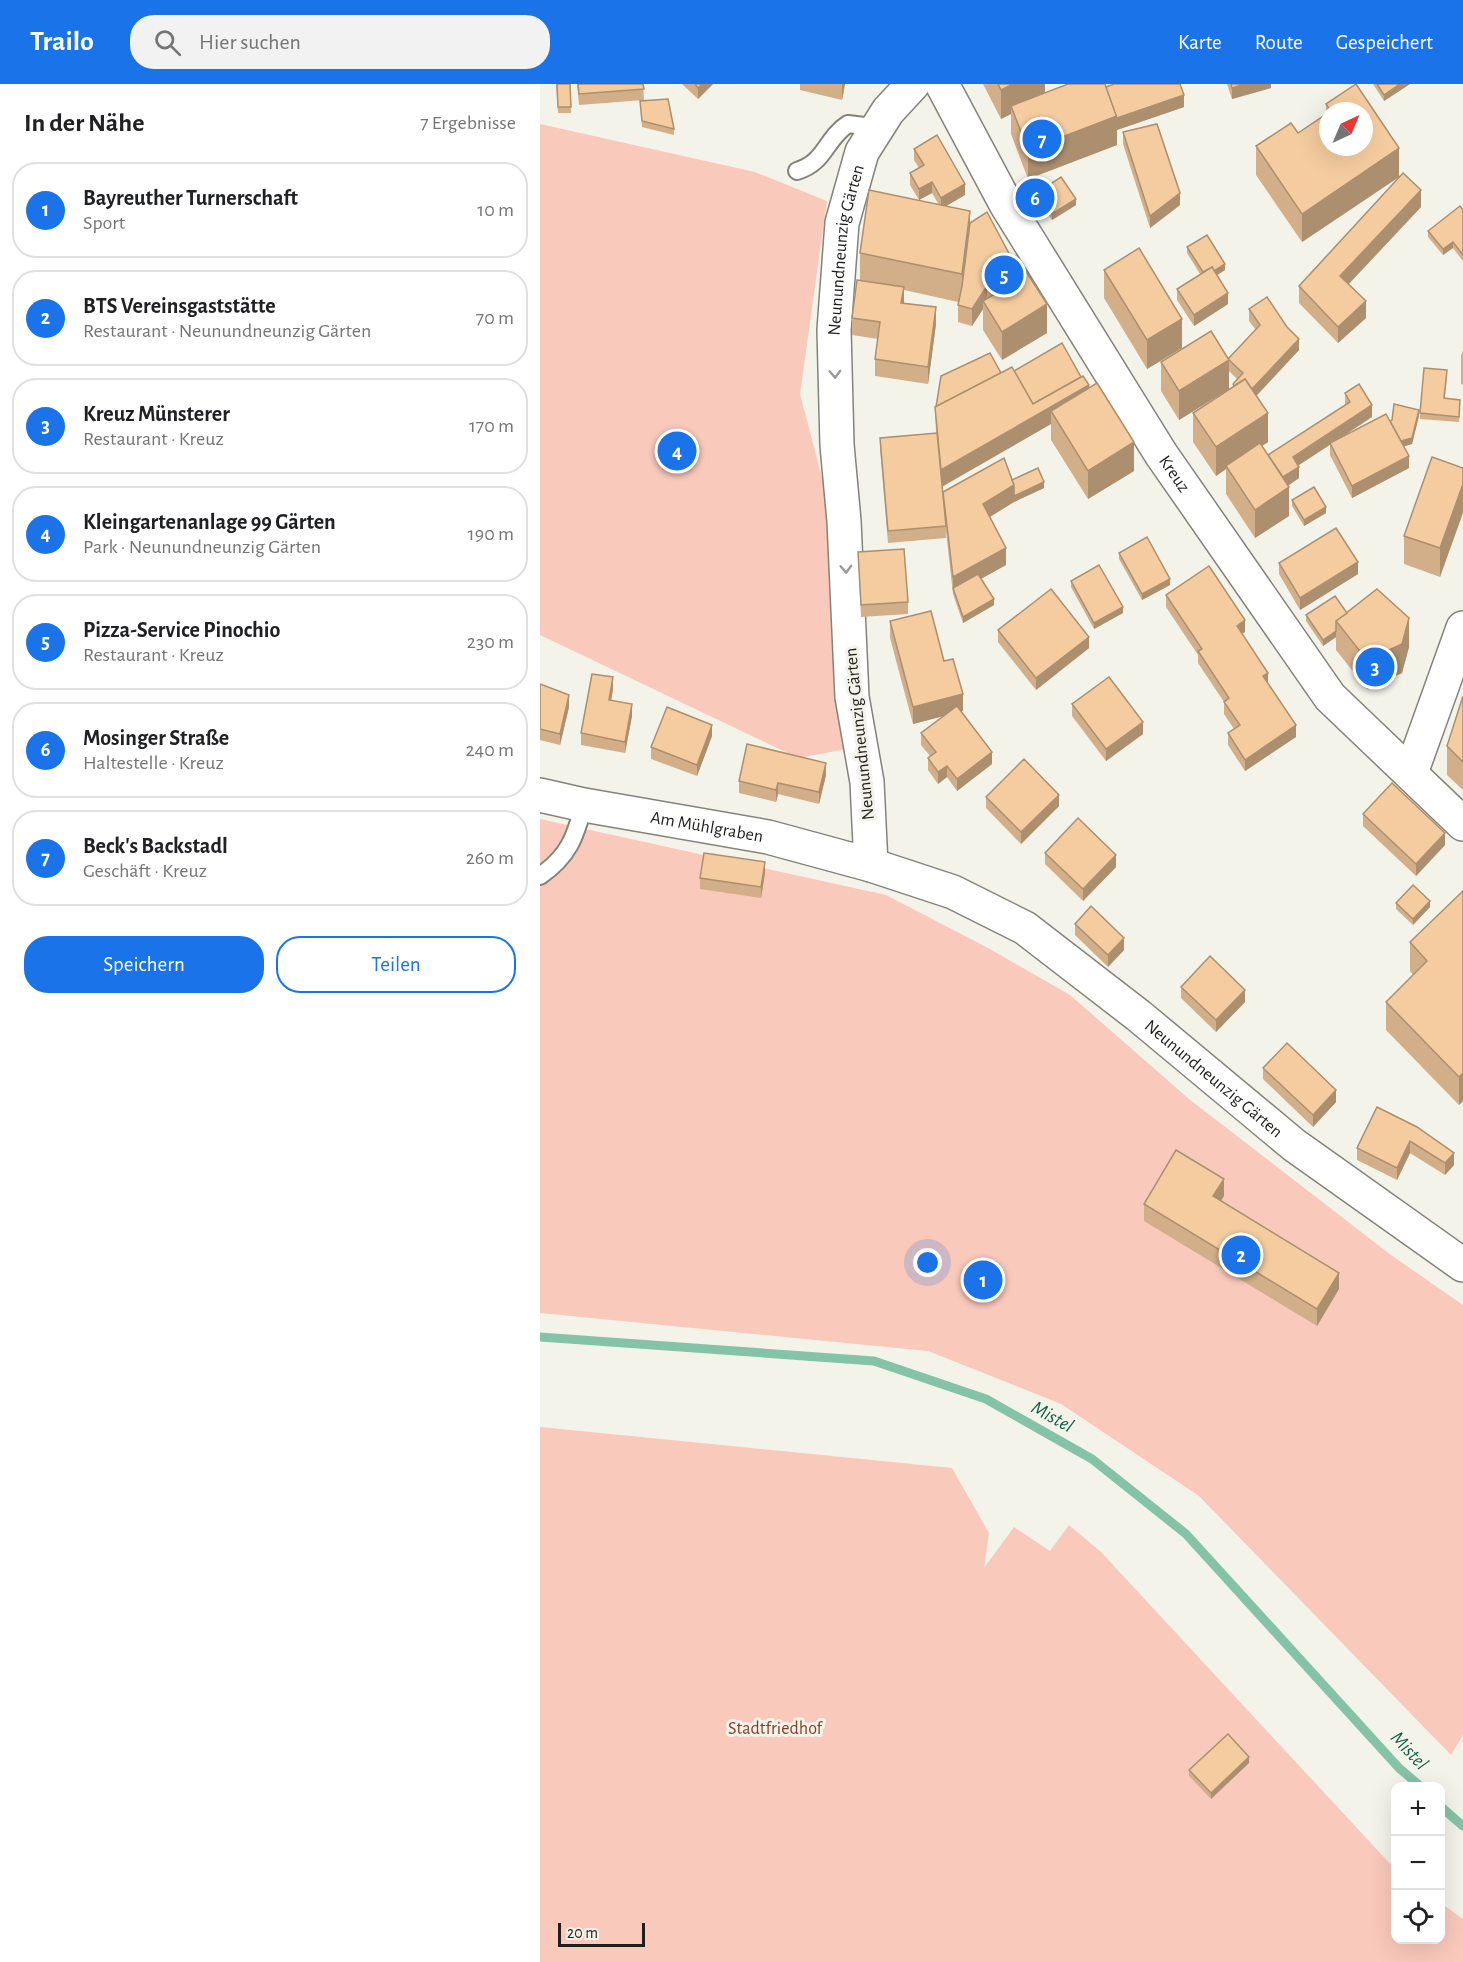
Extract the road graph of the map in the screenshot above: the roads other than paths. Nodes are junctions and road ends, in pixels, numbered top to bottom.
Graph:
1 (913, 84) edge
2 (942, 84) edge
3 (873, 132) junction
4 (797, 171) dead end
5 (1463, 628) edge
6 (1411, 773) junction
7 (540, 795) edge
8 (584, 805) junction
9 (1463, 824) edge
10 (871, 865) junction
11 (540, 876) edge
12 (1463, 1264) edge

1 - 3 street, Neunundneunzig Gärten
2 - 6 street, Kreuz
3 - 4 lane
3 -> 10 street, Neunundneunzig Gärten
5 - 6 street
6 - 9 street, Kreuz
7 - 8 street, Am Mühlgraben
8 - 10 street, Am Mühlgraben
8 - 11 lane
10 - 12 street, Neunundneunzig Gärten

